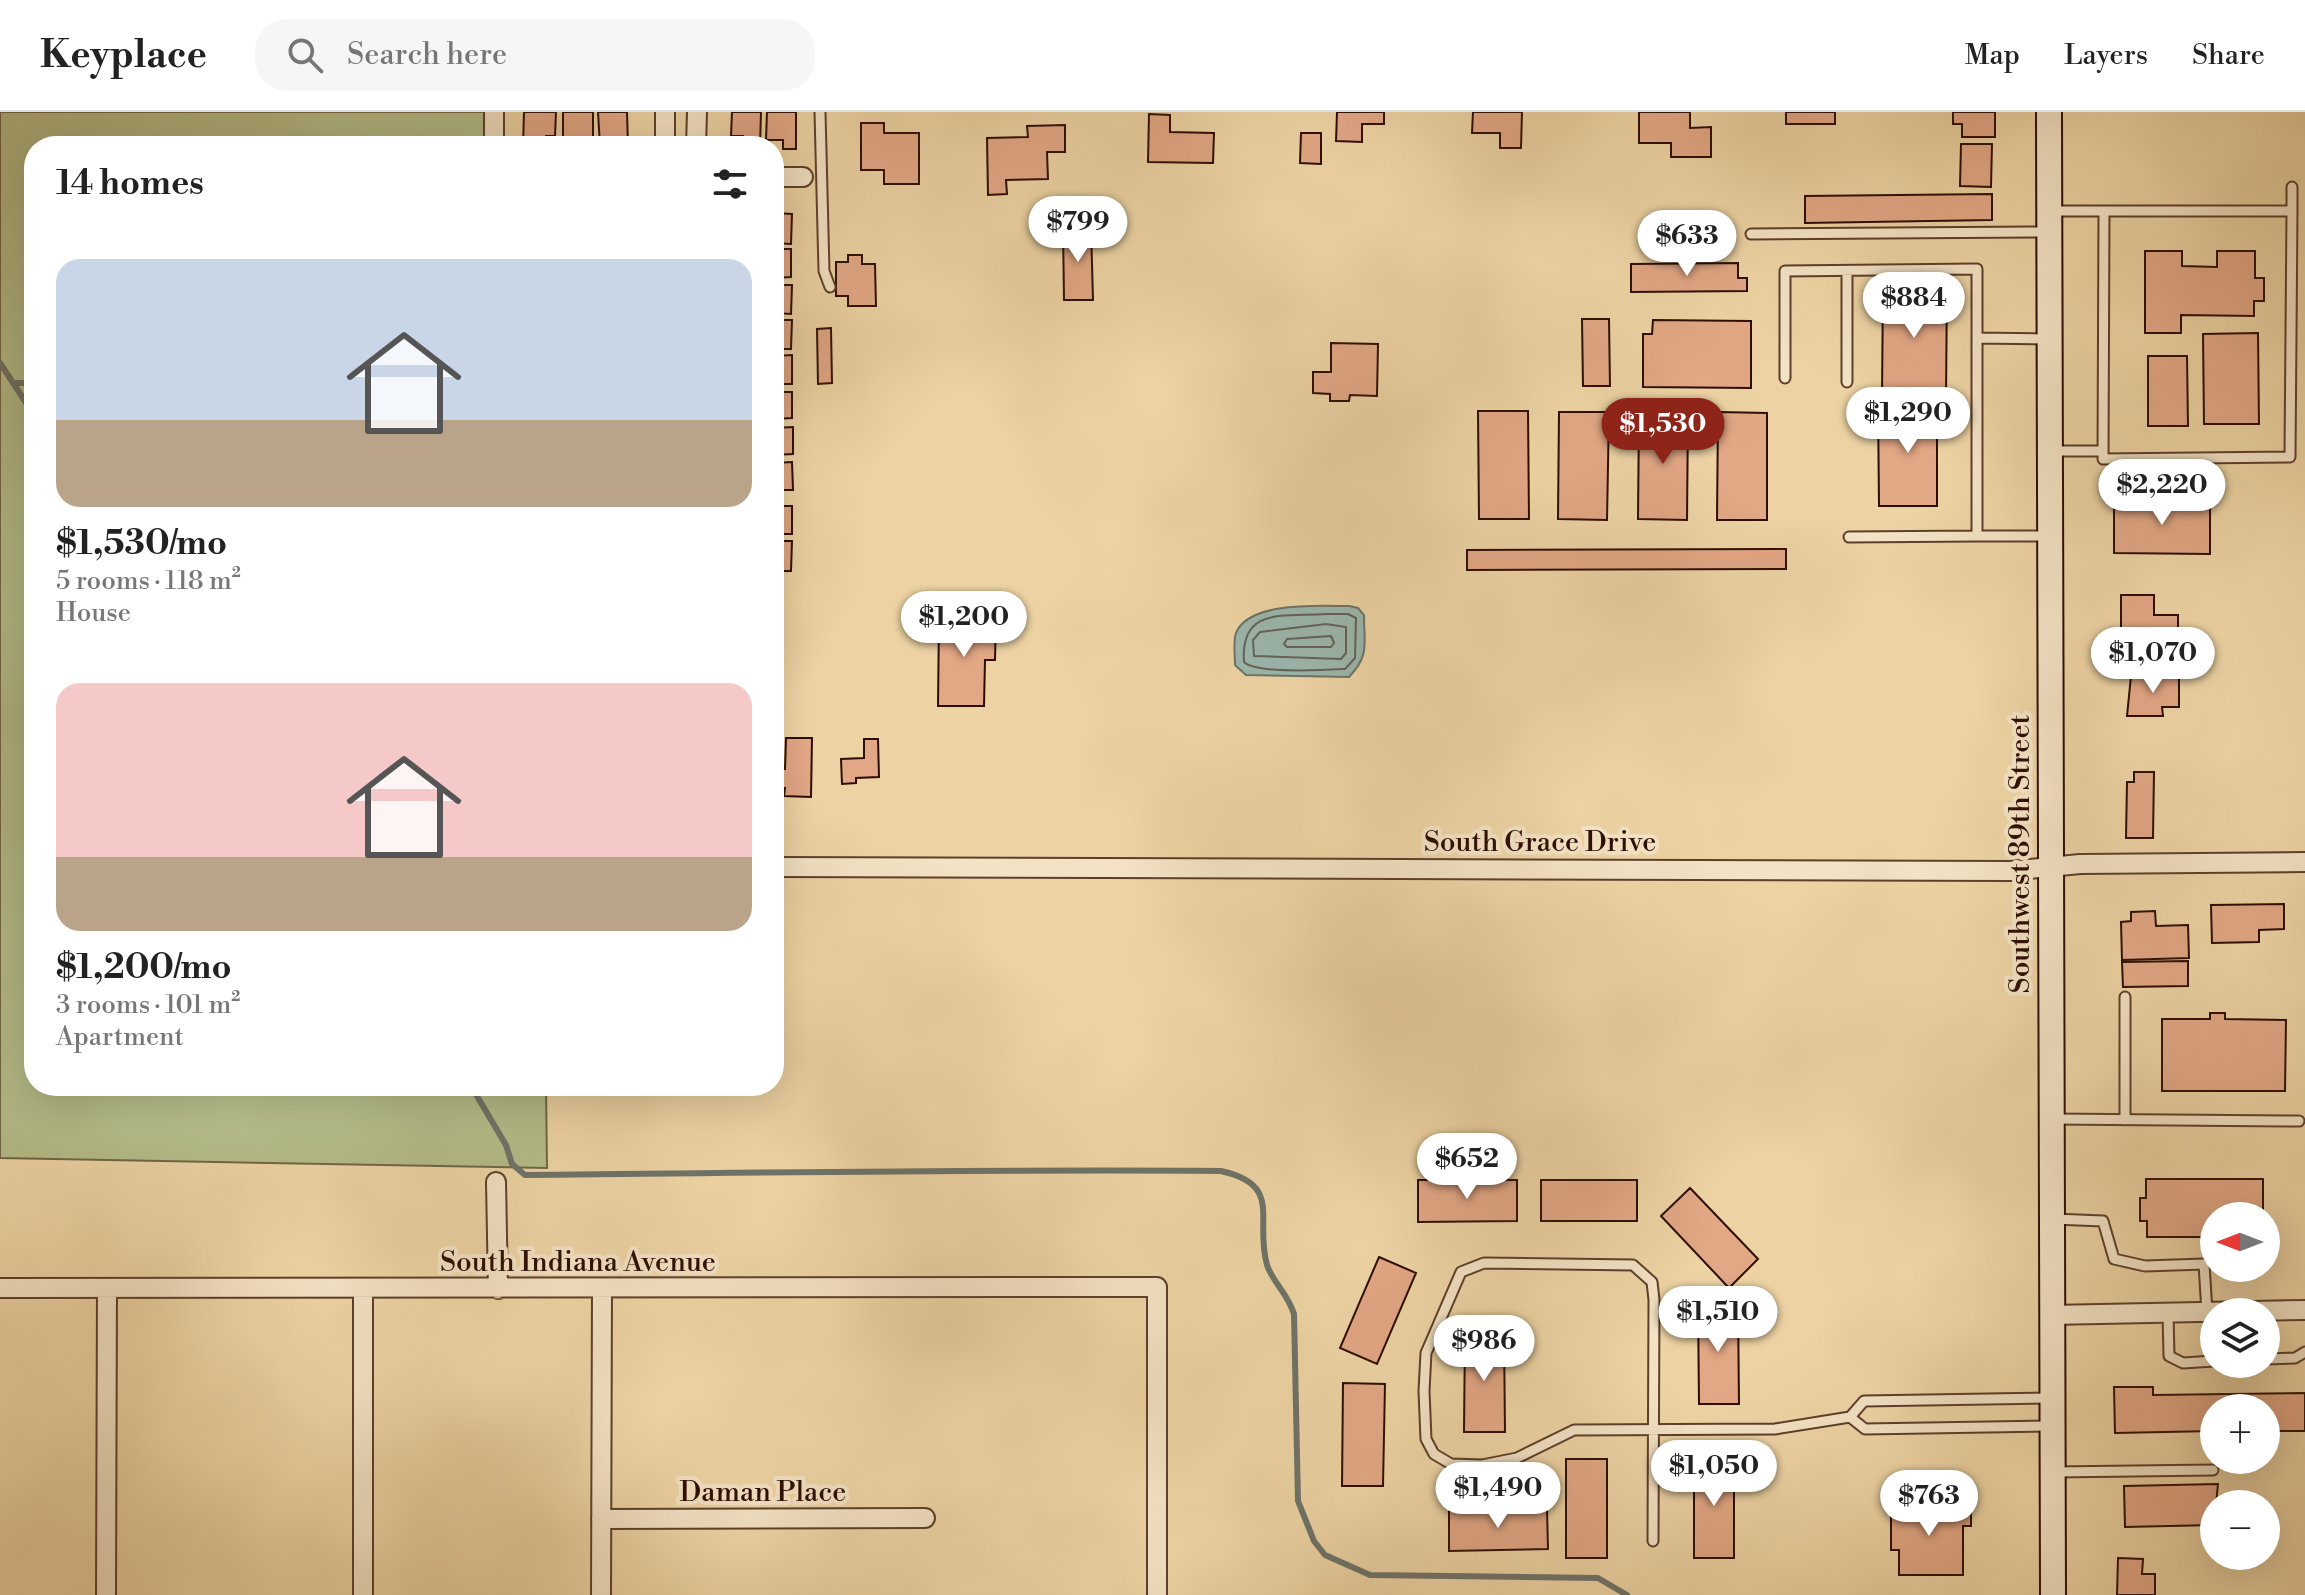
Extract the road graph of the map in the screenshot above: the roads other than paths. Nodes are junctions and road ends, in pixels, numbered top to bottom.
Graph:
1 (494, 112) edge
2 (665, 112) edge
3 (697, 112) edge
4 (820, 112) edge
5 (2049, 112) edge
6 (494, 136) edge
7 (665, 136) edge
8 (696, 136) edge
9 (784, 177) edge
10 (803, 177) dead end
11 (2292, 187) dead end
12 (2104, 211) junction
13 (2292, 211) junction
14 (2049, 221) junction
15 (1751, 234) dead end
16 (1847, 271) junction
17 (830, 287) dead end
18 (1977, 338) junction
19 (2049, 339) junction
20 (1785, 378) dead end
21 (1847, 382) dead end
22 (2049, 451) junction
23 (2103, 451) junction
24 (1977, 536) junction
25 (2049, 536) junction
26 (1849, 537) dead end
27 (2305, 862) edge
28 (784, 867) edge
29 (2049, 867) junction
30 (2125, 997) dead end
31 (2050, 1119) junction
32 (2125, 1120) junction
33 (2299, 1121) dead end
34 (496, 1182) dead end
35 (2050, 1219) junction
36 (0, 1288) edge
37 (107, 1288) junction
38 (363, 1289) junction
39 (498, 1289) junction
40 (602, 1289) junction
41 (2206, 1298) edge
42 (2305, 1310) edge
43 (2280, 1311) edge
44 (2200, 1312) edge
45 (2168, 1313) junction
46 (2050, 1315) junction
47 (2305, 1352) edge
48 (2280, 1359) edge
49 (2200, 1362) edge
50 (2050, 1398) junction
51 (1850, 1417) junction
52 (2050, 1426) junction
53 (1653, 1429) junction
54 (2200, 1470) edge
55 (2051, 1472) junction
56 (925, 1518) dead end
57 (601, 1519) junction
58 (1653, 1541) dead end
59 (106, 1595) edge
60 (363, 1595) edge
61 (601, 1595) edge
62 (1157, 1595) edge
63 (2053, 1595) edge

1 - 6 street
2 - 7 street
3 - 8 street
4 - 17 lane
5 - 14 main road, Southwest 89th Street
9 - 10 street
11 - 13 lane
12 - 13 lane
12 - 14 lane
12 - 23 lane
13 - 23 lane
14 - 15 lane
14 - 19 main road, Southwest 89th Street
16 - 18 lane
16 - 20 lane
16 - 21 lane
18 - 19 lane
18 - 24 lane
19 - 22 main road, Southwest 89th Street
22 - 23 lane
22 - 25 main road, Southwest 89th Street
24 - 25 lane
24 - 26 lane
25 - 29 main road, Southwest 89th Street
27 - 29 street, South Grace Drive
28 - 29 street, South Grace Drive
29 - 31 main road, Southwest 89th Street
30 - 32 lane
31 - 32 lane
31 - 35 main road, Southwest 89th Street
32 - 33 lane
34 - 39 street
35 - 41 lane
35 - 46 main road, Southwest 89th Street
36 - 37 street, South Indiana Avenue
37 - 38 street, South Indiana Avenue
37 - 59 street
38 - 39 street, South Indiana Avenue
38 - 60 street
39 - 40 street, South Indiana Avenue
40 - 57 street
40 - 62 street, South Indiana Avenue
42 - 43 street
44 - 45 street
45 - 46 street
45 - 49 lane
46 - 50 main road, Southwest 89th Street
47 - 48 lane
50 - 51 lane
50 - 52 main road, Southwest 89th Street
51 - 52 lane
51 - 53 lane
52 - 55 main road, Southwest 89th Street
53 - 53 lane
53 - 58 lane
54 - 55 lane
55 - 63 main road, Southwest 89th Street
56 - 57 street, Daman Place
57 - 61 street

